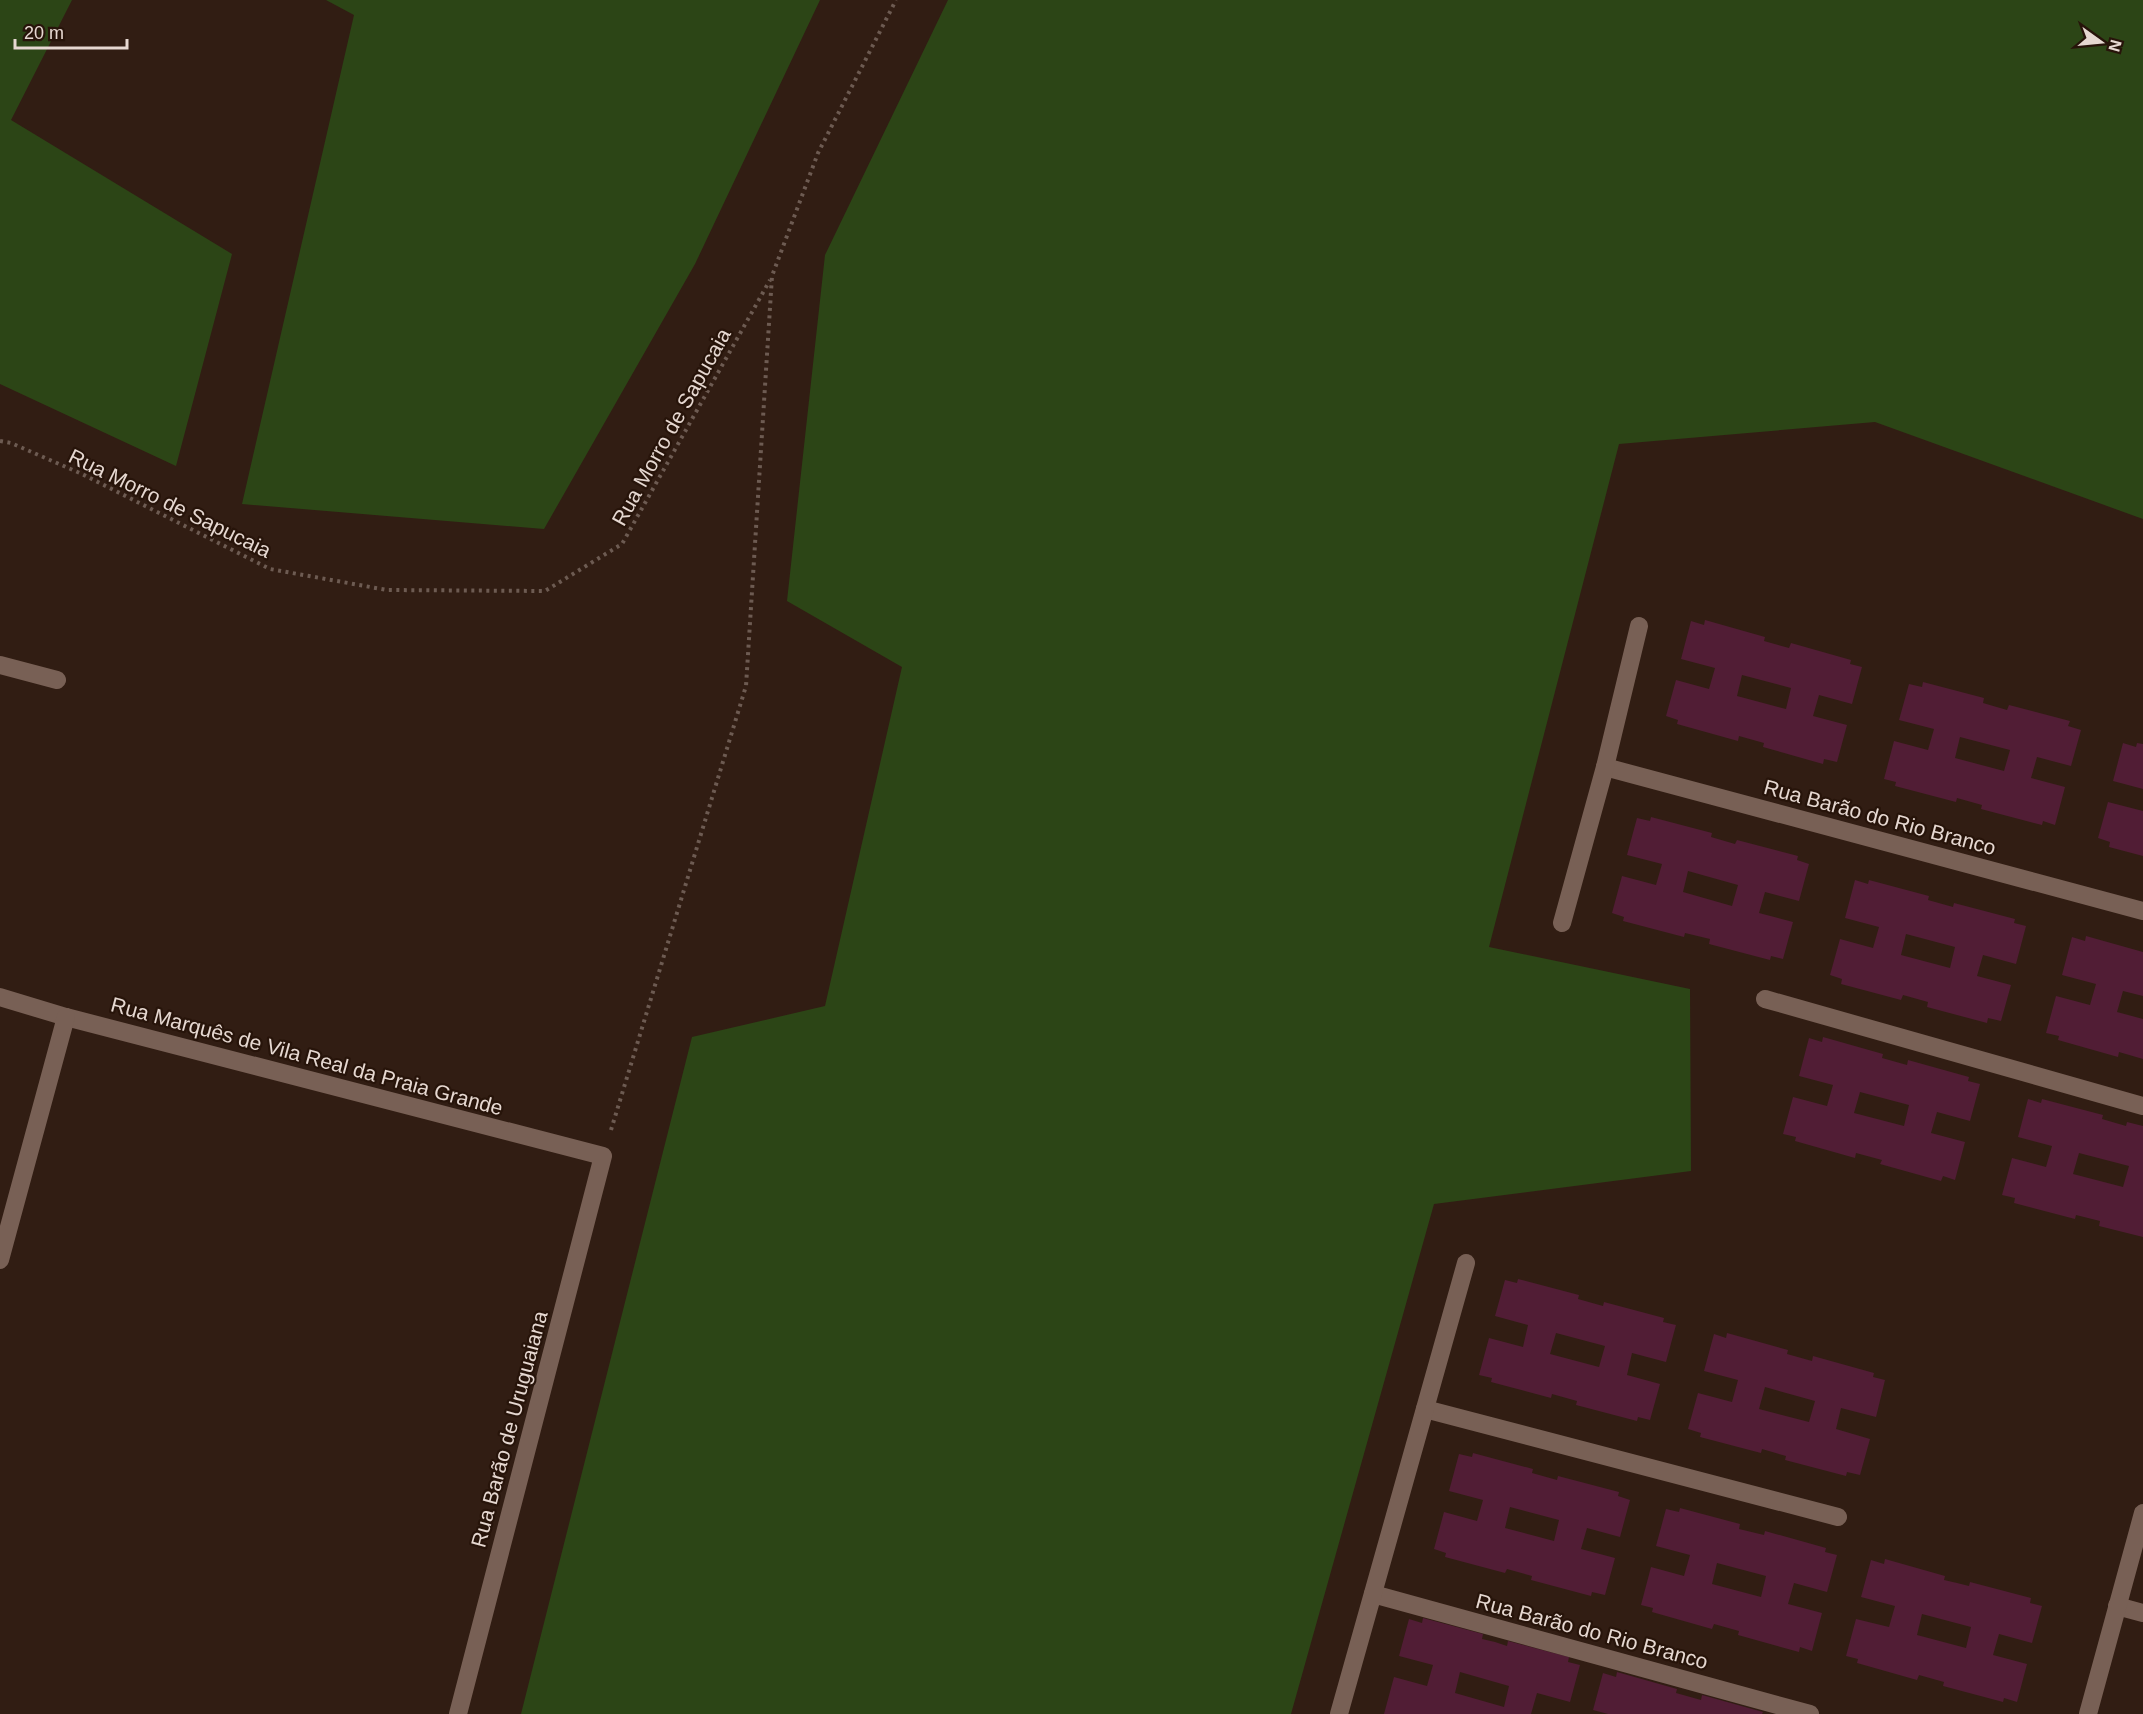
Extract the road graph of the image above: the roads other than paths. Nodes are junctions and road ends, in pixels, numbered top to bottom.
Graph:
1 (1639, 627) dead end
2 (0, 665) edge
3 (57, 680) dead end
4 (1605, 767) junction
5 (2143, 911) edge
6 (1562, 923) dead end
7 (0, 997) edge
8 (1765, 999) dead end
9 (66, 1017) junction
10 (2143, 1106) edge
11 (603, 1156) joint
12 (0, 1260) edge
13 (1466, 1263) dead end
14 (1425, 1409) junction
15 (2143, 1513) edge
16 (1838, 1517) dead end
17 (1373, 1594) junction
18 (2117, 1606) junction
19 (2143, 1613) edge
20 (1802, 1713) edge
21 (458, 1714) edge
22 (1339, 1714) edge
23 (2088, 1714) edge

1 - 4 street
2 - 3 street
4 - 5 street, Rua Barão do Rio Branco
4 - 6 street
7 - 9 street, Rua Marquês de Vila Real da Praia Grande
8 - 10 street
9 - 11 street, Rua Marquês de Vila Real da Praia Grande
9 - 12 street
11 - 21 street, Rua Barão de Uruguaiana
13 - 14 street
14 - 16 street
14 - 17 street
15 - 18 street
17 - 20 street, Rua Barão do Rio Branco
17 - 22 street
18 - 19 street
18 - 23 street

